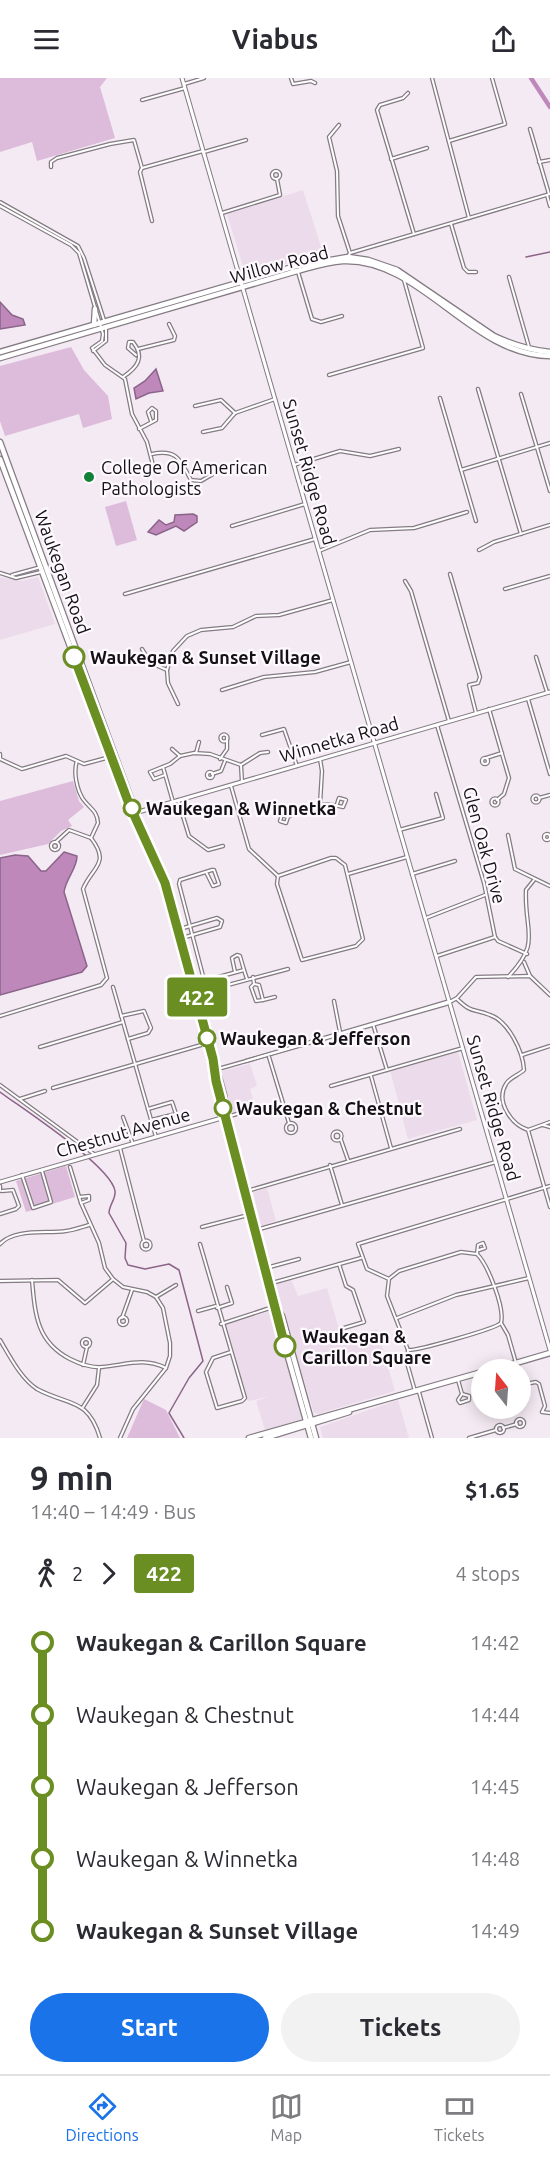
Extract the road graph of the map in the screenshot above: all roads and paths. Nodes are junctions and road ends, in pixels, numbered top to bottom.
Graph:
1 (182, 78) edge
2 (204, 78) edge
3 (291, 78) edge
4 (432, 78) edge
5 (492, 78) edge
6 (315, 83) dead end
7 (185, 86) junction
8 (408, 93) dead end
9 (142, 100) dead end
10 (339, 125) dead end
11 (530, 129) dead end
12 (246, 140) dead end
13 (449, 141) junction
14 (427, 148) dead end
15 (204, 152) junction
16 (391, 159) junction
17 (550, 160) edge
18 (539, 162) junction
19 (51, 167) dead end
20 (142, 168) junction
21 (276, 179) dead end
22 (548, 194) edge
23 (0, 204) edge
24 (550, 206) edge
25 (222, 213) junction
26 (469, 218) junction
27 (152, 221) dead end
28 (451, 224) junction
29 (414, 234) junction
30 (349, 255) junction
31 (297, 268) junction
32 (476, 272) dead end
33 (405, 277) junction
34 (509, 277) dead end
35 (242, 286) junction
36 (95, 309) joint
37 (342, 316) dead end
38 (169, 324) dead end
39 (101, 325) junction
40 (138, 349) junction
41 (0, 352) edge
42 (530, 352) junction
43 (550, 354) edge
44 (136, 355) junction
45 (0, 358) edge
46 (330, 375) dead end
47 (123, 377) junction
48 (478, 389) dead end
49 (521, 394) dead end
50 (440, 398) dead end
51 (275, 399) junction
52 (195, 406) dead end
53 (235, 413) junction
54 (151, 421) dead end
55 (139, 429) junction
56 (203, 432) dead end
57 (0, 442) edge
58 (550, 443) edge
59 (537, 447) junction
60 (399, 449) dead end
61 (151, 454) junction
62 (0, 459) edge
63 (499, 459) junction
64 (294, 465) junction
65 (461, 470) junction
66 (155, 473) dead end
67 (213, 474) dead end
68 (550, 491) edge
69 (305, 504) junction
70 (467, 512) dead end
71 (476, 521) dead end
72 (550, 525) edge
73 (232, 526) dead end
74 (521, 534) junction
75 (315, 539) junction
76 (479, 550) dead end
77 (319, 551) junction
78 (44, 568) junction
79 (0, 573) edge
80 (450, 574) dead end
81 (550, 576) edge
82 (405, 581) dead end
83 (505, 590) dead end
84 (125, 594) dead end
85 (333, 600) junction
86 (142, 649) dead end
87 (536, 657) dead end
88 (351, 662) junction
89 (167, 670) junction
90 (222, 690) dead end
91 (549, 692) edge
92 (527, 698) junction
93 (178, 704) dead end
94 (489, 709) junction
95 (476, 713) junction
96 (449, 721) junction
97 (437, 725) junction
98 (262, 735) dead end
99 (227, 738) dead end
100 (198, 742) dead end
101 (374, 743) junction
102 (172, 748) dead end
103 (268, 752) dead end
104 (196, 753) junction
105 (502, 753) junction
106 (0, 754) edge
107 (113, 756) junction
108 (180, 756) junction
109 (486, 758) dead end
110 (0, 759) edge
111 (220, 759) junction
112 (320, 759) junction
113 (77, 761) junction
114 (225, 761) junction
115 (241, 765) junction
116 (297, 766) junction
117 (163, 767) junction
118 (212, 774) dead end
119 (550, 774) edge
120 (165, 775) junction
121 (242, 782) junction
122 (230, 785) junction
123 (436, 794) dead end
124 (550, 795) edge
125 (539, 798) dead end
126 (178, 800) junction
127 (497, 800) dead end
128 (173, 802) junction
129 (320, 804) junction
130 (337, 804) dead end
131 (135, 813) junction
132 (288, 817) dead end
133 (399, 830) junction
134 (508, 835) dead end
135 (91, 838) junction
136 (56, 842) dead end
137 (223, 846) dead end
138 (407, 857) junction
139 (455, 861) dead end
140 (206, 872) junction
141 (348, 874) junction
142 (412, 874) junction
143 (278, 876) junction
144 (534, 880) junction
145 (550, 886) edge
146 (485, 896) junction
147 (426, 919) junction
148 (190, 926) junction
149 (180, 929) junction
150 (193, 935) junction
151 (495, 937) junction
152 (182, 938) junction
153 (527, 954) junction
154 (436, 956) junction
155 (523, 961) junction
156 (288, 969) dead end
157 (244, 970) junction
158 (235, 972) junction
159 (530, 976) junction
160 (253, 977) junction
161 (507, 978) junction
162 (247, 979) junction
163 (254, 984) junction
164 (113, 987) dead end
165 (196, 993) junction
166 (550, 995) edge
167 (275, 997) dead end
168 (457, 998) junction
169 (262, 1000) junction
170 (334, 1001) dead end
171 (450, 1001) junction
172 (0, 1016) edge
173 (121, 1016) junction
174 (123, 1023) junction
175 (373, 1024) junction
176 (341, 1033) junction
177 (128, 1039) junction
178 (208, 1042) junction
179 (550, 1046) edge
180 (40, 1047) dead end
181 (463, 1048) junction
182 (269, 1054) junction
183 (521, 1056) junction
184 (135, 1064) junction
185 (215, 1070) junction
186 (387, 1070) junction
187 (370, 1075) junction
188 (0, 1085) edge
189 (331, 1086) dead end
190 (53, 1088) dead end
191 (45, 1091) dead end
192 (20, 1099) junction
193 (148, 1109) junction
194 (253, 1109) dead end
195 (123, 1117) dead end
196 (227, 1117) junction
197 (151, 1120) junction
198 (550, 1122) edge
199 (289, 1123) dead end
200 (543, 1125) junction
201 (550, 1127) edge
202 (460, 1128) dead end
203 (528, 1130) junction
204 (156, 1137) junction
205 (341, 1139) dead end
206 (133, 1144) junction
207 (120, 1147) junction
208 (391, 1148) junction
209 (92, 1155) junction
210 (348, 1160) junction
211 (496, 1162) junction
212 (330, 1165) junction
213 (70, 1167) dead end
214 (42, 1170) junction
215 (22, 1175) junction
216 (0, 1184) edge
217 (550, 1186) edge
218 (544, 1188) junction
219 (1, 1191) edge
220 (246, 1191) junction
221 (79, 1197) junction
222 (507, 1200) junction
223 (81, 1203) junction
224 (342, 1206) junction
225 (550, 1207) edge
226 (252, 1214) junction
227 (0, 1215) edge
228 (91, 1225) junction
229 (202, 1227) dead end
230 (256, 1230) junction
231 (144, 1240) dead end
232 (0, 1244) edge
233 (200, 1244) dead end
234 (479, 1250) dead end
235 (477, 1254) junction
236 (361, 1258) junction
237 (299, 1259) dead end
238 (339, 1264) junction
239 (266, 1268) junction
240 (529, 1278) junction
241 (113, 1279) junction
242 (389, 1279) junction
243 (32, 1280) junction
244 (0, 1281) edge
245 (270, 1284) junction
246 (176, 1285) dead end
247 (227, 1287) dead end
248 (493, 1287) junction
249 (132, 1290) junction
250 (156, 1297) junction
251 (276, 1306) junction
252 (217, 1307) junction
253 (198, 1311) dead end
254 (122, 1317) dead end
255 (396, 1319) junction
256 (501, 1323) junction
257 (221, 1324) junction
258 (344, 1329) dead end
259 (0, 1340) edge
260 (87, 1347) dead end
261 (408, 1350) junction
262 (550, 1351) edge
263 (231, 1352) junction
264 (515, 1359) edge
265 (527, 1359) edge
266 (82, 1365) junction
267 (99, 1368) junction
268 (166, 1368) junction
269 (471, 1375) edge
270 (458, 1379) junction
271 (531, 1384) edge
272 (417, 1391) junction
273 (462, 1394) dead end
274 (545, 1406) junction
275 (83, 1407) junction
276 (550, 1407) edge
277 (306, 1410) junction
278 (550, 1413) edge
279 (320, 1420) junction
280 (309, 1423) junction
281 (517, 1424) dead end
282 (298, 1426) junction
283 (313, 1436) edge
284 (100, 1438) edge
285 (120, 1438) edge
286 (249, 1438) edge
287 (265, 1438) edge
288 (432, 1438) edge
289 (469, 1438) edge

1 - 7 street, Sunset Ridge Road
2 - 7 street
3 - 6 street
4 - 13 street
5 - 13 street
7 - 9 street
7 - 15 street, Sunset Ridge Road
8 - 16 street
10 - 30 street
11 - 18 street
12 - 15 street
13 - 26 street
14 - 16 street
15 - 20 street
15 - 25 street, Sunset Ridge Road
16 - 29 street
17 - 18 street
18 - 22 street
19 - 20 street
20 - 27 street
21 - 25 street
22 - 24 street
22 - 26 street
23 - 36 street
23 - 39 street
25 - 35 street, Sunset Ridge Road
26 - 28 street
28 - 29 street
28 - 32 street
29 - 30 street
30 - 31 main road, Willow Road
30 - 33 main road, Willow Road
31 - 33 main road, Willow Road
31 - 35 main road, Willow Road
31 - 37 street
33 - 42 main road, Willow Road
33 - 46 street
34 - 42 street
35 - 39 main road, Willow Road
35 - 51 street, Sunset Ridge Road
36 - 39 main road
38 - 40 street
39 - 41 main road, Willow Road
39 - 45 main road, Willow Road
39 - 47 street
40 - 44 street
40 - 44 street
42 - 43 main road, Willow Road
44 - 47 street
47 - 55 street
48 - 63 street
49 - 59 street
50 - 65 street
51 - 53 street
51 - 64 street, Sunset Ridge Road
52 - 53 street
53 - 56 street
54 - 55 street
55 - 61 street
57 - 78 main road, Waukegan Road
58 - 59 street
59 - 63 street
59 - 68 street
60 - 64 street
61 - 66 street
61 - 67 street
62 - 78 main road, Waukegan Road
63 - 65 street
63 - 74 street
64 - 69 street, Sunset Ridge Road
65 - 71 street
69 - 73 street
69 - 75 street, Sunset Ridge Road
70 - 77 street
72 - 74 street
74 - 76 street
75 - 77 street, Sunset Ridge Road
75 - 84 street
77 - 85 street, Sunset Ridge Road
78 - 79 street
78 - 107 main road, Waukegan Road
80 - 95 street
81 - 83 street
82 - 96 street
85 - 88 street, Sunset Ridge Road
85 - 89 street
86 - 89 street
87 - 91 street
88 - 90 street
88 - 101 street, Sunset Ridge Road
89 - 93 street
91 - 92 street, Winnetka Road
92 - 94 street, Winnetka Road
92 - 119 street
94 - 95 street, Winnetka Road
94 - 105 street
95 - 96 street, Winnetka Road
96 - 97 street, Winnetka Road
97 - 101 street, Winnetka Road
97 - 146 street, Glen Oak Drive
98 - 116 street
99 - 111 street
100 - 104 street
101 - 112 street, Winnetka Road
101 - 133 street, Sunset Ridge Road
102 - 108 street
103 - 115 street
104 - 108 street
104 - 111 street
105 - 109 street
105 - 127 street
106 - 110 street
107 - 113 street
107 - 131 main road, Waukegan Road
108 - 117 street
110 - 113 street
111 - 114 street
112 - 116 street, Winnetka Road
112 - 129 street
113 - 135 street
114 - 115 street
114 - 118 street
115 - 121 street
116 - 121 street, Winnetka Road
117 - 120 street
117 - 120 street
120 - 128 street
121 - 122 street, Winnetka Road
122 - 126 street, Winnetka Road
122 - 143 street
123 - 133 street
124 - 125 street
126 - 128 street, Winnetka Road
126 - 137 street
128 - 131 street, Winnetka Road
129 - 130 street
129 - 132 street
131 - 149 main road, Waukegan Road
133 - 138 street, Sunset Ridge Road
134 - 144 street
135 - 136 street
135 - 172 street
138 - 141 street
138 - 142 street, Sunset Ridge Road
139 - 142 street
140 - 140 street
140 - 148 street
141 - 143 street
141 - 143 street
142 - 147 street, Sunset Ridge Road
144 - 145 street
144 - 153 street
146 - 147 street
146 - 151 street, Glen Oak Drive
147 - 154 street, Sunset Ridge Road
148 - 149 street
148 - 150 street
148 - 150 street
149 - 152 main road, Waukegan Road
150 - 152 street
150 - 158 street
151 - 153 street
151 - 154 street
152 - 165 main road, Waukegan Road
153 - 155 street
154 - 171 street, Sunset Ridge Road
155 - 159 street
155 - 161 street
156 - 160 street
157 - 158 street
157 - 158 street
157 - 162 street
159 - 161 street
159 - 166 street
160 - 162 street
160 - 163 street
161 - 168 street
162 - 165 street
163 - 169 street
163 - 169 street
164 - 173 street
165 - 178 main road, Waukegan Road
167 - 169 street
168 - 171 street
168 - 183 street
170 - 176 street
171 - 175 street
171 - 181 street, Sunset Ridge Road
173 - 174 street
173 - 177 street
174 - 177 street
174 - 180 street
175 - 176 street
175 - 186 street
176 - 182 street
177 - 184 street
178 - 184 street
178 - 185 main road, Waukegan Road
179 - 183 street
181 - 186 street
181 - 211 street, Sunset Ridge Road
182 - 185 street
182 - 199 street
183 - 203 street
184 - 190 street
184 - 193 street
185 - 196 main road, Waukegan Road
186 - 187 street
187 - 189 street
187 - 208 street
188 - 192 street
191 - 192 street
192 - 209 street
193 - 197 street
193 - 197 street
194 - 196 street, Chestnut Avenue
195 - 206 street
196 - 204 street, Chestnut Avenue
196 - 220 main road, Waukegan Road
197 - 204 street
198 - 200 street
200 - 201 street
200 - 203 street
202 - 208 street
203 - 218 street
204 - 206 street, Chestnut Avenue
205 - 210 street
206 - 207 street, Chestnut Avenue
207 - 209 street, Chestnut Avenue
207 - 231 street
208 - 210 street
209 - 214 street, Chestnut Avenue
210 - 212 street
211 - 222 street, Sunset Ridge Road
211 - 224 street
212 - 220 street
212 - 224 street
213 - 221 street
214 - 215 street, Chestnut Avenue
214 - 215 street
215 - 216 street, Chestnut Avenue
216 - 219 street
217 - 218 street
218 - 222 street
218 - 225 street
219 - 227 street
220 - 226 main road, Waukegan Road
221 - 223 street
221 - 223 street
222 - 236 street
222 - 240 street, Sunset Ridge Road
223 - 228 street
224 - 230 street
226 - 229 street
226 - 230 main road, Waukegan Road
228 - 232 street
228 - 241 street
230 - 239 main road, Waukegan Road
233 - 252 street
234 - 235 street
235 - 242 street
235 - 248 street
236 - 238 street
236 - 242 street
237 - 239 street
238 - 245 street
238 - 258 street
239 - 245 main road, Waukegan Road
240 - 248 street
240 - 262 street, Sunset Ridge Road
241 - 243 street
241 - 249 street
242 - 255 street
243 - 244 street
243 - 266 street
245 - 251 main road, Waukegan Road
246 - 250 street
247 - 252 street
248 - 255 street
248 - 256 street
249 - 250 street
249 - 254 street
250 - 268 street
251 - 257 street
251 - 277 main road, Waukegan Road
252 - 253 street
252 - 257 street
255 - 261 street
256 - 261 street
256 - 264 street
257 - 263 street
259 - 275 street
260 - 266 street
261 - 272 street
262 - 265 main road
263 - 263 street
266 - 267 street
267 - 268 street
267 - 275 street
268 - 285 street
269 - 270 main road
270 - 272 main road
270 - 273 street
271 - 274 street
272 - 279 main road
272 - 288 street
274 - 276 street
274 - 278 street
275 - 284 street
277 - 279 main road
277 - 280 main road, Waukegan Road
277 - 282 main road
279 - 280 main road
279 - 283 main road
280 - 282 main road
280 - 283 main road, Waukegan Road
281 - 289 street
282 - 283 main road
282 - 286 main road
282 - 287 main road

